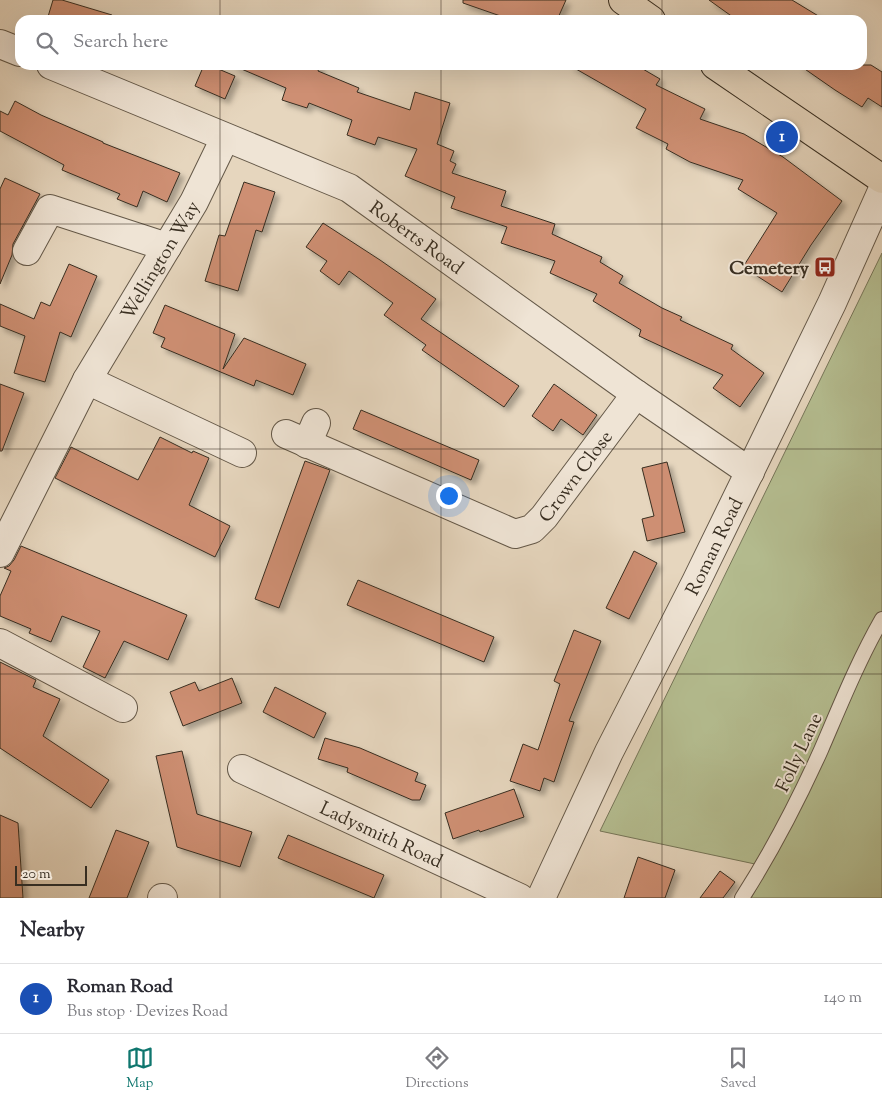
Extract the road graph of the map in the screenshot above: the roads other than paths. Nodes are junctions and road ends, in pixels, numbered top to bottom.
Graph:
1 (623, 0) edge
2 (644, 15) edge
3 (0, 44) edge
4 (15, 50) edge
5 (62, 70) edge
6 (722, 70) edge
7 (224, 138) junction
8 (882, 179) edge
9 (882, 191) edge
10 (167, 247) junction
11 (27, 251) dead end
12 (87, 380) junction
13 (636, 394) junction
14 (303, 434) dead end
15 (242, 453) dead end
16 (750, 472) junction
17 (0, 553) edge
18 (882, 618) edge
19 (0, 644) edge
20 (123, 708) dead end
21 (242, 769) dead end
22 (520, 898) edge
23 (541, 898) edge
24 (742, 898) edge

1 - 2 main road
3 - 4 street
5 - 7 street, Roberts Road
6 - 8 main road
7 - 10 street, Wellington Way
7 - 13 street, Roberts Road
9 - 16 street, Roman Road
10 - 11 street
10 - 12 street, Wellington Way
12 - 15 street
12 - 17 street, Wellington Way
13 - 14 street, Crown Close
13 - 16 street, Roberts Road
16 - 23 street, Roman Road
18 - 24 lane, Folly Lane
19 - 20 street
21 - 22 street, Ladysmith Road

